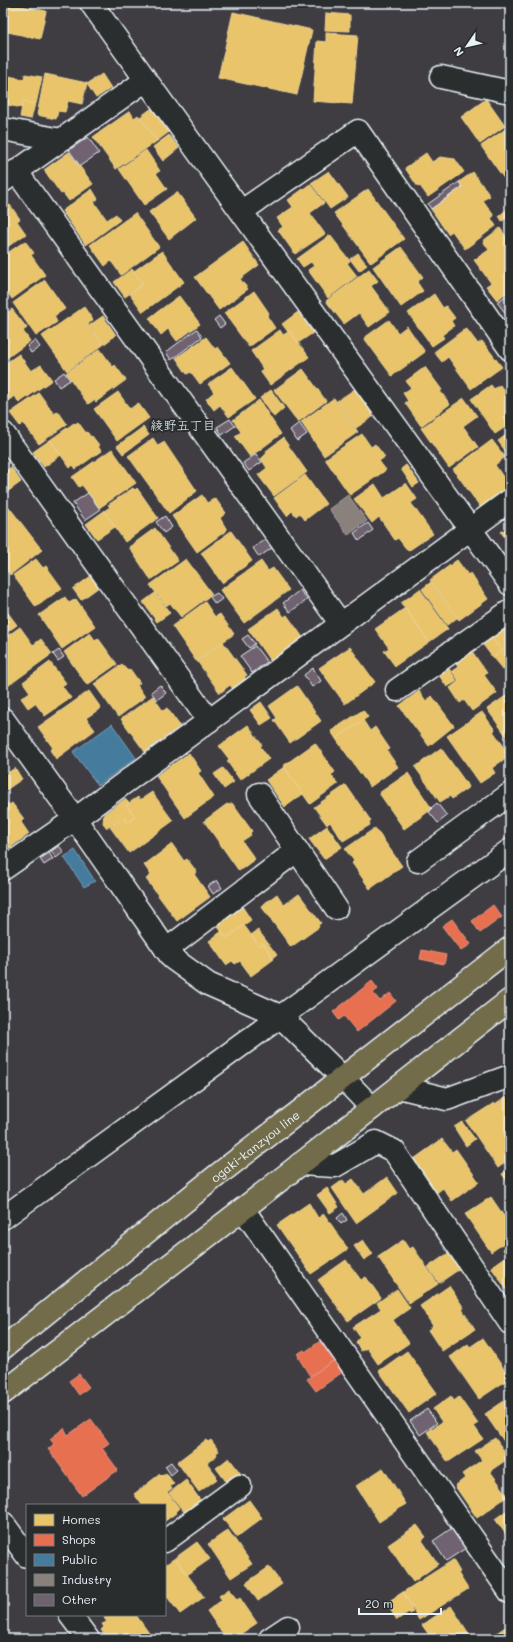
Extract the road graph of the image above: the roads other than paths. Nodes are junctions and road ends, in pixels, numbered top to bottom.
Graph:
1 (91, 3) edge
2 (441, 77) dead end
3 (146, 80) junction
4 (510, 92) edge
5 (3, 129) edge
6 (61, 140) junction
7 (10, 176) edge
8 (242, 211) junction
9 (510, 349) edge
10 (3, 433) edge
11 (510, 500) edge
12 (471, 529) junction
13 (510, 584) edge
14 (510, 612) edge
15 (341, 624) junction
16 (397, 690) dead end
17 (3, 719) edge
18 (209, 721) junction
19 (259, 794) dead end
20 (510, 794) edge
21 (75, 819) junction
22 (510, 850) edge
23 (296, 851) junction
24 (418, 861) dead end
25 (3, 870) edge
26 (336, 908) dead end
27 (510, 948) edge
28 (166, 950) junction
29 (510, 1000) edge
30 (280, 1016) junction
31 (510, 1076) edge
32 (343, 1078) junction
33 (399, 1087) junction
34 (372, 1108) junction
35 (300, 1164) junction
36 (243, 1209) junction
37 (3, 1218) edge
38 (510, 1323) edge
39 (3, 1348) edge
40 (3, 1393) edge
41 (240, 1486) dead end
42 (3, 1523) edge
43 (166, 1540) edge
44 (26, 1555) edge
45 (510, 1592) edge
46 (71, 1616) edge
47 (288, 1627) dead end
48 (88, 1639) edge
49 (270, 1639) edge

1 - 3 street
2 - 4 street
3 - 6 street
3 - 8 street
5 - 6 street
6 - 7 street
7 - 15 street
8 - 9 street
8 - 12 street
10 - 18 street
11 - 12 street
12 - 13 street
12 - 15 street
14 - 16 street
15 - 18 street
17 - 21 street
18 - 21 street
19 - 23 street
20 - 24 street
21 - 25 street
21 - 28 street
22 - 30 street
23 - 26 street
23 - 28 street
27 - 32 main road, ogaki-kanzyou line
28 - 30 street
29 - 33 main road
30 - 32 street
30 - 37 street
31 - 33 street
32 - 34 street
32 - 39 main road, ogaki-kanzyou line
33 - 34 main road
34 - 35 main road
35 - 36 main road
35 - 38 street
36 - 40 main road
36 - 45 street
41 - 43 street
42 - 44 street
46 - 48 street
47 - 49 street

